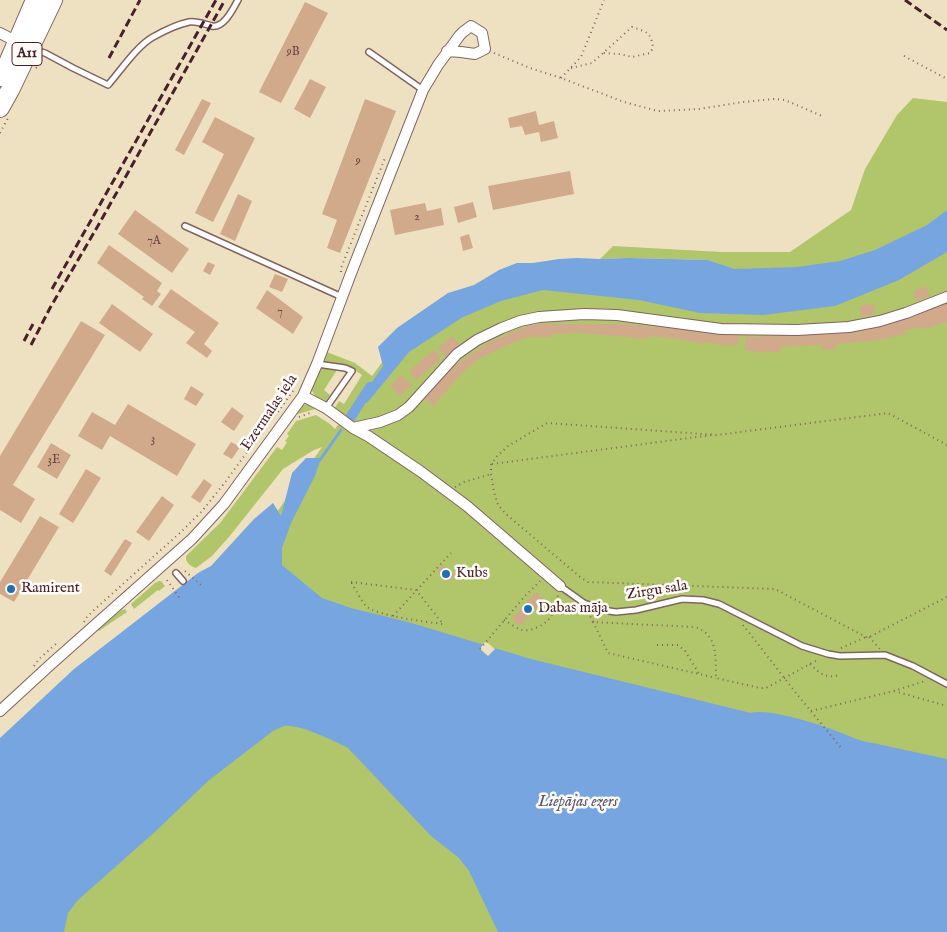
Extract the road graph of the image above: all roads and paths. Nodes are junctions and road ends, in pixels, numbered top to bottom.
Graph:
1 (35, 0) edge
2 (53, 0) edge
3 (238, 0) edge
4 (604, 0) edge
5 (0, 33) edge
6 (23, 45) junction
7 (485, 49) junction
8 (369, 52) dead end
9 (448, 52) junction
10 (603, 53) junction
11 (904, 56) dead end
12 (571, 68) junction
13 (0, 77) edge
14 (561, 78) junction
15 (947, 79) edge
16 (424, 90) junction
17 (0, 108) edge
18 (822, 116) dead end
19 (185, 226) dead end
20 (342, 297) junction
21 (947, 297) edge
22 (317, 364) junction
23 (303, 396) junction
24 (282, 407) dead end
25 (326, 408) junction
26 (315, 412) dead end
27 (277, 413) dead end
28 (294, 416) dead end
29 (353, 428) junction
30 (264, 431) dead end
31 (717, 435) junction
32 (947, 446) edge
33 (492, 464) junction
34 (491, 474) junction
35 (448, 492) junction
36 (451, 552) dead end
37 (182, 568) dead end
38 (176, 573) dead end
39 (547, 574) junction
40 (167, 580) dead end
41 (183, 581) dead end
42 (201, 585) dead end
43 (560, 586) junction
44 (416, 590) junction
45 (947, 596) edge
46 (182, 600) dead end
47 (584, 603) junction
48 (732, 611) junction
49 (393, 616) junction
50 (504, 620) junction
51 (593, 622) junction
52 (83, 624) dead end
53 (867, 637) junction
54 (61, 642) dead end
55 (657, 645) dead end
56 (480, 649) dead end
57 (828, 654) junction
58 (885, 655) junction
59 (810, 664) junction
60 (32, 669) dead end
61 (700, 675) junction
62 (838, 675) dead end
63 (716, 678) junction
64 (784, 678) junction
65 (934, 678) junction
66 (947, 684) edge
67 (894, 690) junction
68 (947, 706) edge
69 (0, 711) edge
70 (811, 711) junction
71 (842, 749) dead end

1 - 6 highway, A11
2 - 6 highway, A11
3 - 6 lane
4 - 12 path
5 - 6 street
6 - 13 highway, A11
6 - 17 highway, A11
7 - 9 street
7 - 9 street, Ezermalas iela
7 - 14 path
8 - 16 lane
9 - 16 street, Ezermalas iela
10 - 10 path
10 - 12 path
11 - 15 path
12 - 14 path
14 - 18 path
16 - 20 street, Ezermalas iela
19 - 20 lane
20 - 22 street, Ezermalas iela
21 - 29 street
22 - 23 street, Ezermalas iela
22 - 25 lane
23 - 25 street, Zirgu sala
23 - 69 street, Ezermalas iela
24 - 27 path
25 - 29 street, Zirgu sala
26 - 28 path
29 - 35 street, Zirgu sala
30 - 52 path
31 - 32 path
31 - 33 path
31 - 33 path
33 - 34 path
34 - 35 path
34 - 53 path
35 - 39 street, Zirgu sala
36 - 44 path
37 - 42 path
38 - 41 lane
39 - 43 street, Zirgu sala
39 - 50 path
40 - 46 path
43 - 47 lane, Zirgu sala
43 - 50 path
44 - 49 path
44 - 49 path
44 - 49 path
45 - 53 path
47 - 48 lane, Zirgu sala
47 - 51 path
48 - 57 lane, Zirgu sala
48 - 64 path
50 - 56 path
51 - 61 path
51 - 63 path
53 - 57 path
53 - 58 path
54 - 60 path
55 - 61 path
57 - 58 lane, Zirgu sala
57 - 59 path
58 - 65 lane, Zirgu sala
59 - 62 path
59 - 64 path
61 - 63 path
63 - 64 path
64 - 70 path
65 - 66 lane, Zirgu sala
65 - 67 path
67 - 68 path
67 - 70 path
70 - 71 path

